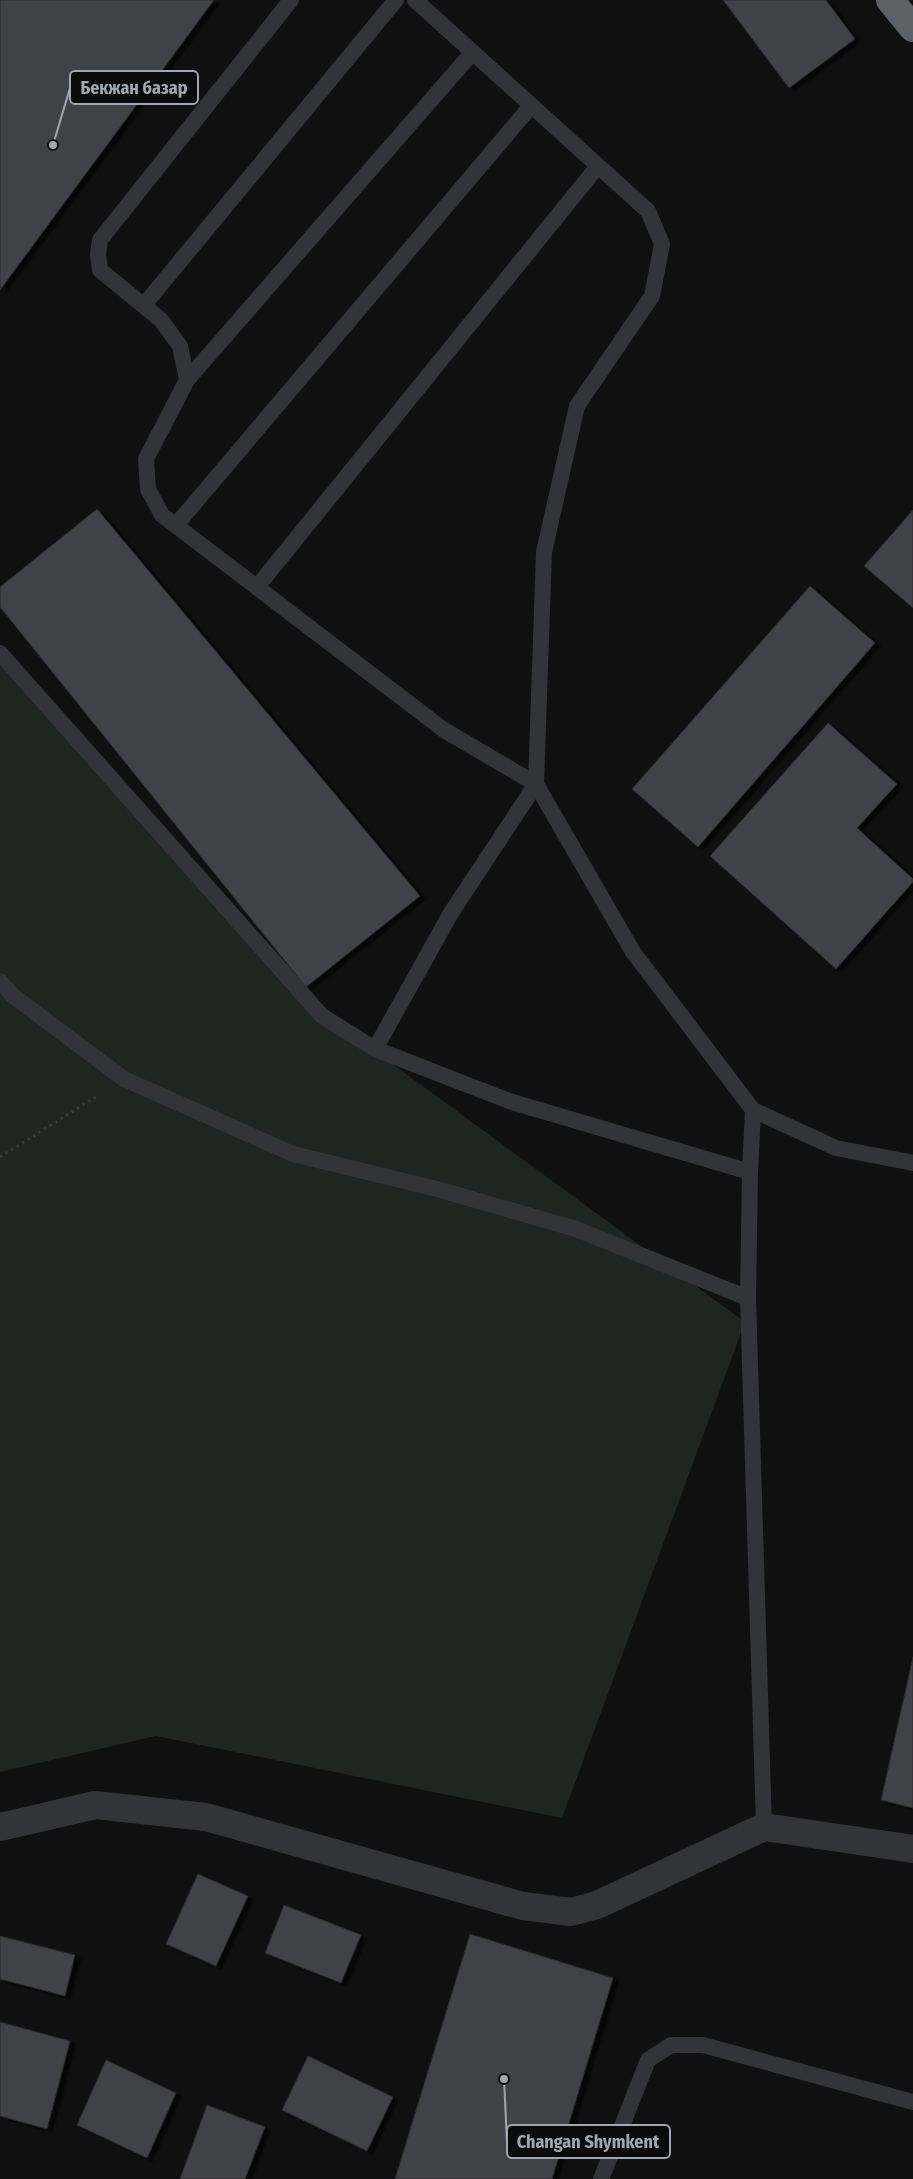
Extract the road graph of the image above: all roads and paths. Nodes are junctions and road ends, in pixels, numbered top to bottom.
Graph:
1 (291, 0) edge
2 (396, 0) edge
3 (415, 0) edge
4 (890, 0) edge
5 (913, 28) edge
6 (472, 52) junction
7 (532, 106) junction
8 (598, 166) junction
9 (144, 305) junction
10 (187, 380) junction
11 (176, 526) junction
12 (257, 587) junction
13 (0, 653) edge
14 (536, 784) junction
15 (0, 981) edge
16 (374, 1049) junction
17 (124, 1079) junction
18 (753, 1110) junction
19 (0, 1157) edge
20 (913, 1163) edge
21 (750, 1172) junction
22 (748, 1298) junction
23 (0, 1827) edge
24 (764, 1827) junction
25 (913, 1849) edge
26 (913, 2102) edge
27 (601, 2179) edge

1 - 9 lane
2 - 9 lane
3 - 6 lane
4 - 5 highway
6 - 7 lane
6 - 10 lane
7 - 8 lane
7 - 11 lane
8 - 12 lane
8 - 14 lane
9 - 10 lane
10 - 11 lane
11 - 12 lane
12 - 14 lane
13 - 16 lane
14 - 16 lane
14 - 18 lane
15 - 17 lane
16 - 21 lane
17 - 19 path
17 - 22 lane
18 - 20 lane
18 - 21 lane
21 - 22 lane
22 - 24 lane
23 - 24 street
24 - 25 street
26 - 27 lane

